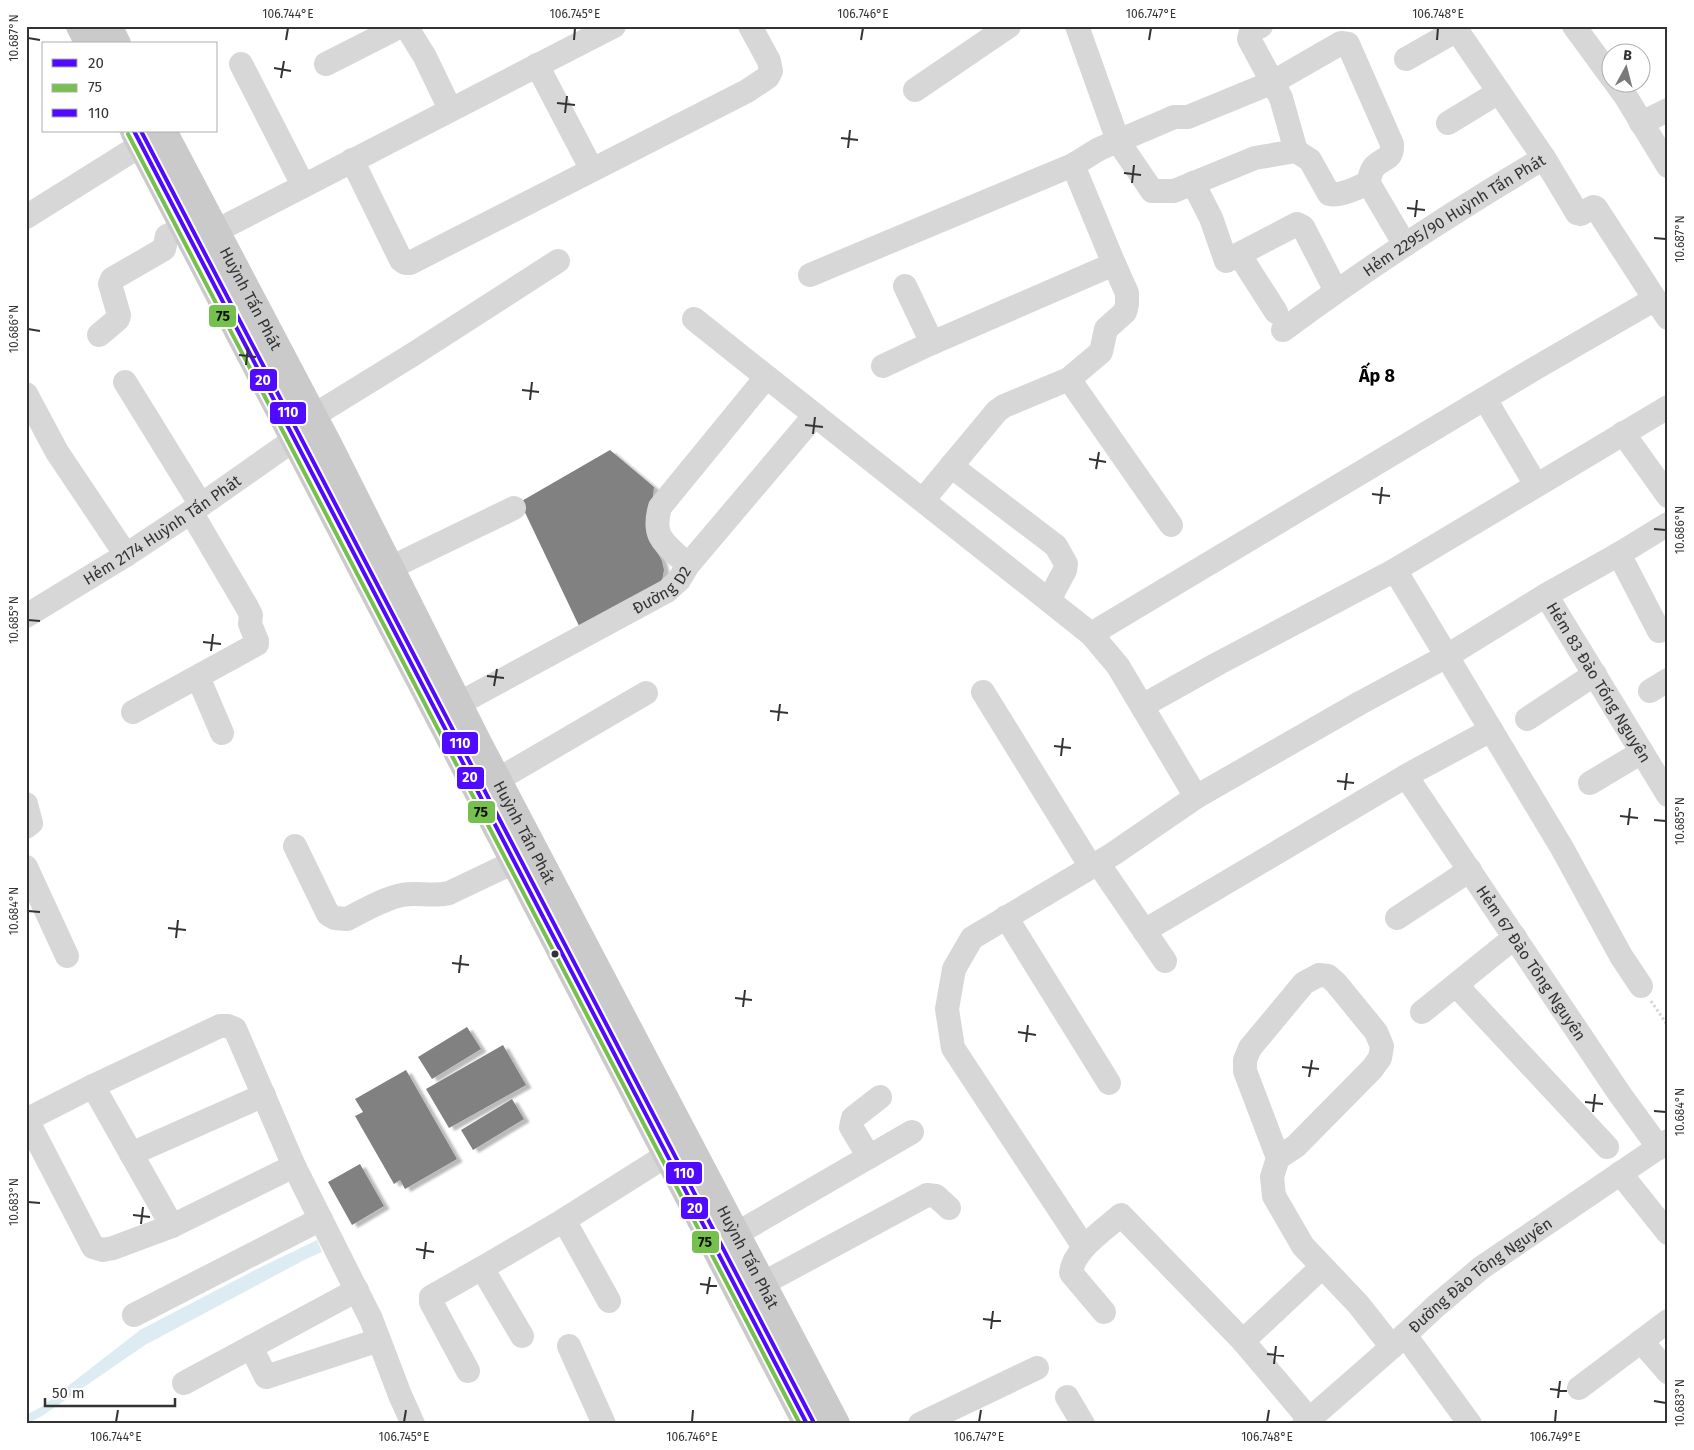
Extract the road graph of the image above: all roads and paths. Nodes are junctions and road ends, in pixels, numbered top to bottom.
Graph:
1 (80, 26) edge
2 (108, 26) edge
3 (396, 26) edge
4 (406, 26) edge
5 (614, 26) edge
6 (750, 26) edge
7 (1008, 26) edge
8 (1077, 26) edge
9 (1261, 26) edge
10 (1574, 26) edge
11 (1456, 28) edge
12 (88, 42) edge
13 (116, 42) edge
14 (1406, 59) dead end
15 (241, 64) dead end
16 (326, 64) dead end
17 (1602, 64) edge
18 (537, 65) junction
19 (1273, 82) junction
20 (915, 90) dead end
21 (1499, 92) junction
22 (1621, 92) edge
23 (450, 109) junction
24 (1668, 110) edge
25 (1448, 123) dead end
26 (1641, 123) junction
27 (146, 136) edge
28 (1118, 141) junction
29 (1296, 151) junction
30 (1544, 158) junction
31 (352, 160) junction
32 (1073, 165) junction
33 (1668, 166) edge
34 (592, 170) junction
35 (1368, 182) junction
36 (1193, 183) junction
37 (302, 185) junction
38 (26, 217) edge
39 (184, 228) junction
40 (216, 231) junction
41 (1405, 245) junction
42 (1239, 254) junction
43 (558, 261) dead end
44 (1114, 264) junction
45 (810, 275) dead end
46 (905, 286) dead end
47 (1336, 291) junction
48 (1661, 309) edge
49 (694, 319) dead end
50 (99, 335) dead end
51 (932, 343) junction
52 (883, 366) dead end
53 (768, 378) junction
54 (1069, 379) junction
55 (125, 382) dead end
56 (26, 394) edge
57 (1485, 399) junction
58 (1668, 407) edge
59 (816, 415) junction
60 (313, 416) junction
61 (1623, 432) junction
62 (295, 439) junction
63 (951, 466) junction
64 (1536, 485) junction
65 (1668, 496) edge
66 (923, 500) junction
67 (514, 508) dead end
68 (196, 509) junction
69 (1668, 524) edge
70 (1171, 525) dead end
71 (1619, 554) junction
72 (126, 555) junction
73 (688, 566) junction
74 (390, 568) junction
75 (1395, 570) junction
76 (1546, 595) junction
77 (1049, 600) junction
78 (27, 612) edge
79 (1659, 631) dead end
80 (1091, 634) junction
81 (1447, 656) junction
82 (1595, 674) junction
83 (198, 677) junction
84 (983, 692) dead end
85 (646, 693) dead end
86 (458, 704) junction
87 (1142, 706) junction
88 (133, 712) dead end
89 (1527, 718) dead end
90 (1491, 730) junction
91 (222, 733) dead end
92 (1642, 752) junction
93 (1406, 776) junction
94 (497, 780) junction
95 (1590, 783) dead end
96 (1668, 795) edge
97 (1196, 797) junction
98 (26, 804) edge
99 (26, 827) edge
100 (295, 846) dead end
101 (514, 862) junction
102 (1095, 865) junction
103 (26, 867) edge
104 (1470, 870) junction
105 (1006, 917) junction
106 (1397, 918) dead end
107 (1144, 931) junction
108 (1515, 937) junction
109 (68, 956) dead end
110 (1165, 962) dead end
111 (1456, 985) junction
112 (1641, 986) joint
113 (595, 991) junction
114 (1422, 1012) dead end
115 (1668, 1026) edge
116 (1109, 1082) dead end
117 (93, 1086) junction
118 (264, 1095) junction
119 (880, 1097) dead end
120 (26, 1119) edge
121 (912, 1132) dead end
122 (1663, 1144) edge
123 (1607, 1147) dead end
124 (131, 1154) junction
125 (667, 1154) junction
126 (869, 1157) junction
127 (1278, 1158) junction
128 (294, 1166) junction
129 (1620, 1173) junction
130 (949, 1208) dead end
131 (321, 1219) junction
132 (564, 1220) junction
133 (172, 1226) junction
134 (1668, 1233) edge
135 (736, 1234) junction
136 (1084, 1247) junction
137 (1322, 1267) junction
138 (482, 1268) junction
139 (762, 1284) junction
140 (357, 1290) junction
141 (609, 1301) dead end
142 (1104, 1312) dead end
143 (134, 1315) dead end
144 (1668, 1321) edge
145 (522, 1336) dead end
146 (378, 1340) junction
147 (1243, 1341) junction
148 (1398, 1341) junction
149 (1641, 1341) junction
150 (569, 1346) dead end
151 (250, 1347) junction
152 (1037, 1368) dead end
153 (468, 1372) dead end
154 (1668, 1372) edge
155 (184, 1383) dead end
156 (1579, 1388) dead end
157 (1067, 1397) dead end
158 (1306, 1421) edge
159 (1078, 1422) edge
160 (413, 1424) edge
161 (604, 1424) edge
162 (808, 1424) edge
163 (836, 1424) edge
164 (920, 1424) edge
165 (1470, 1424) edge

1 - 12 main road
2 - 13 main road
3 - 16 street
4 - 23 street
5 - 18 street
6 - 34 street
7 - 20 street
8 - 28 street
9 - 19 street
10 - 17 street
11 - 14 street
11 - 21 street, Hẻm 2295/90 Huỳnh Tấn Phát
15 - 37 street
18 - 23 street
18 - 34 street
19 - 28 street
19 - 29 street
19 - 35 street
21 - 25 street
21 - 30 street, Hẻm 2295/90 Huỳnh Tấn Phát
22 - 26 street
23 - 31 street
24 - 26 street
26 - 33 street
27 - 38 street
27 - 39 main road, Huỳnh Tấn Phát
27 - 40 main road, Huỳnh Tấn Phát
28 - 32 street
28 - 36 street
29 - 35 street
29 - 36 street
30 - 41 street, Hẻm 2295/90 Huỳnh Tấn Phát
30 - 48 street
31 - 34 street
31 - 37 street
32 - 44 street
32 - 45 street
35 - 41 street
36 - 42 street
37 - 40 street
39 - 50 street
39 - 62 main road, Huỳnh Tấn Phát
40 - 60 main road, Huỳnh Tấn Phát
41 - 47 street, Hẻm 2295/90 Huỳnh Tấn Phát
42 - 47 street, Hẻm 2295/90 Huỳnh Tấn Phát
42 - 47 street
43 - 60 street
44 - 51 street
44 - 54 street
46 - 51 street
48 - 57 street
49 - 53 street
51 - 52 street
53 - 59 street
53 - 73 street
54 - 63 street
54 - 70 street
55 - 68 street
56 - 72 street
57 - 64 street
57 - 80 street
58 - 61 street
59 - 66 street
59 - 73 street, Đường D2
60 - 74 main road, Huỳnh Tấn Phát
61 - 64 street
61 - 65 street
62 - 68 street, Hẻm 2174 Huỳnh Tấn Phát
62 - 101 main road, Huỳnh Tấn Phát
63 - 66 street
63 - 77 street
64 - 75 street
66 - 77 street
67 - 74 street
68 - 72 street, Hẻm 2174 Huỳnh Tấn Phát
68 - 83 street
69 - 71 street
71 - 76 street
71 - 79 street
72 - 78 street, Hẻm 2174 Huỳnh Tấn Phát
73 - 86 street, Đường D2
74 - 86 main road, Huỳnh Tấn Phát
75 - 81 street
75 - 87 street
76 - 81 street
76 - 82 street, Hẻm 83 Đào Tống Nguyên
77 - 80 street
80 - 87 street
81 - 90 street
81 - 97 street
82 - 89 street
82 - 92 street, Hẻm 83 Đào Tống Nguyên
83 - 88 street
83 - 91 street
84 - 102 street
85 - 94 street
86 - 94 main road, Huỳnh Tấn Phát
87 - 97 street
90 - 93 street
90 - 112 street
92 - 95 street
92 - 96 street, Hẻm 83 Đào Tống Nguyên
93 - 104 street, Hẻm 67 Đào Tông Nguyên
93 - 107 street
94 - 113 main road, Huỳnh Tấn Phát
97 - 102 street
98 - 99 street
100 - 101 street
101 - 113 main road, Huỳnh Tấn Phát
102 - 105 street
102 - 107 street
103 - 109 street
104 - 106 street
104 - 108 street, Hẻm 67 Đào Tông Nguyên
105 - 116 street
105 - 136 street
107 - 110 street
108 - 111 street
108 - 122 street, Hẻm 67 Đào Tông Nguyên
111 - 114 street
111 - 123 street
112 - 115 path
113 - 125 main road, Huỳnh Tấn Phát
113 - 135 main road, Huỳnh Tấn Phát
117 - 118 street
117 - 120 street
117 - 124 street
118 - 124 street
118 - 128 street
119 - 126 street
120 - 133 street
121 - 126 street
122 - 129 street, Đường Đào Tông Nguyên
124 - 133 street
125 - 132 street
125 - 162 main road, Huỳnh Tấn Phát
126 - 135 street
127 - 127 street
127 - 137 street
128 - 131 street
128 - 133 street
129 - 134 street
129 - 148 street, Đường Đào Tông Nguyên
130 - 139 street
131 - 140 street
131 - 143 street
132 - 138 street
132 - 141 street
135 - 139 main road, Huỳnh Tấn Phát
136 - 142 street
136 - 147 street
137 - 147 street
137 - 148 street
138 - 145 street
138 - 153 street
139 - 163 main road, Huỳnh Tấn Phát
140 - 146 street
140 - 151 street
144 - 149 street
146 - 151 street
146 - 160 street
147 - 158 street
148 - 158 street, Đường Đào Tông Nguyên
148 - 165 street
149 - 154 street
149 - 156 street
150 - 161 street
151 - 155 street
152 - 164 street
157 - 159 street

